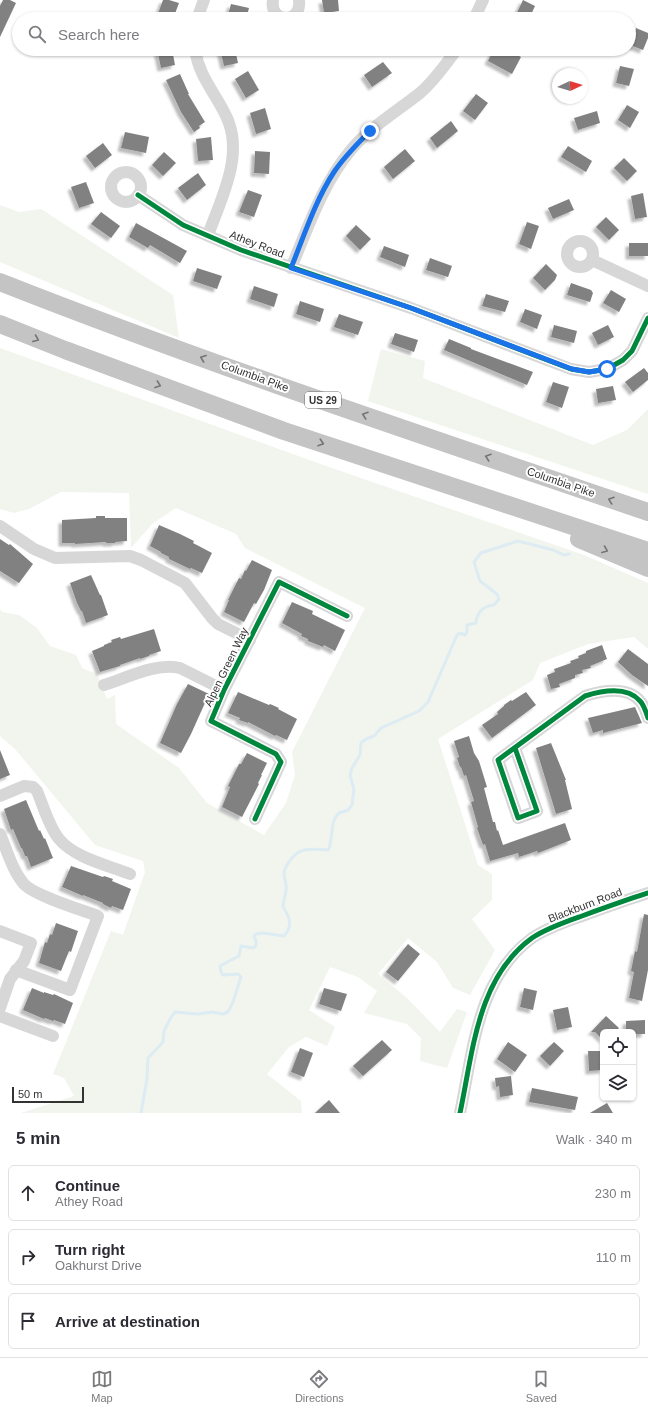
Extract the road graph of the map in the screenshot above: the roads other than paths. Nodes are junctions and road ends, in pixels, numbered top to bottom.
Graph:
1 (204, 0) edge
2 (273, 0) edge
3 (299, 0) edge
4 (483, 0) edge
5 (200, 12) edge
6 (275, 12) edge
7 (296, 12) edge
8 (477, 12) edge
9 (196, 56) edge
10 (452, 56) edge
11 (138, 195) dead end
12 (208, 235) junction
13 (592, 260) dead end
14 (291, 268) junction
15 (0, 282) edge
16 (648, 286) edge
17 (648, 318) edge
18 (0, 324) edge
19 (439, 482) junction
20 (648, 512) edge
21 (0, 526) edge
22 (648, 551) edge
23 (648, 568) edge
24 (347, 616) dead end
25 (250, 640) junction
26 (104, 685) dead end
27 (224, 690) junction
28 (648, 718) edge
29 (515, 748) junction
30 (0, 796) edge
31 (256, 819) dead end
32 (0, 834) edge
33 (130, 874) dead end
34 (648, 893) edge
35 (0, 931) edge
36 (16, 970) junction
37 (0, 1008) edge
38 (0, 1016) edge
39 (53, 1036) dead end
40 (460, 1113) edge

1 - 5 street
2 - 6 street
3 - 7 street
4 - 8 street
9 - 12 street
10 - 14 street
11 - 12 street, Athey Road
12 - 14 street, Athey Road
13 - 16 street
14 - 17 street, Athey Road
20 -> 15 highway, Columbia Pike / US 29
18 -> 19 highway
19 - 22 highway
19 -> 23 highway
21 - 25 street
24 - 25 street, Alpen Green Way
25 - 27 street, Alpen Green Way
26 - 27 street
27 - 31 street, Alpen Green Way
28 - 29 street
29 - 29 street
30 - 33 street
32 - 36 street
34 - 40 street, Blackburn Road
35 - 36 street
36 - 37 street
38 - 39 street

